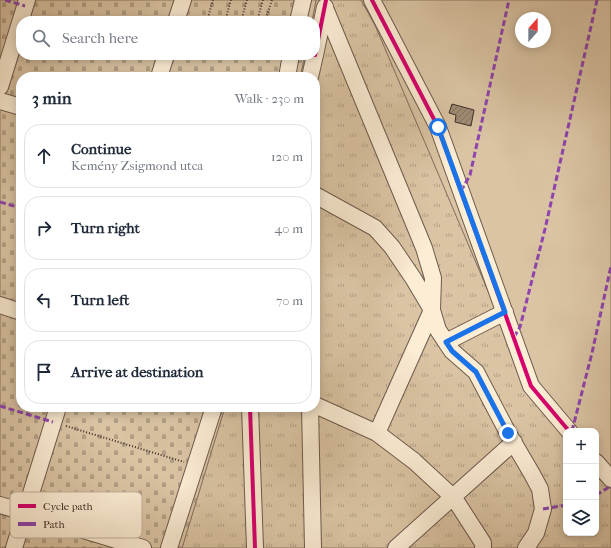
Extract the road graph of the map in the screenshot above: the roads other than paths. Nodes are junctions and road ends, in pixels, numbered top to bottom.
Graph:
1 (27, 0) edge
2 (183, 0) edge
3 (303, 0) edge
4 (372, 0) edge
5 (326, 4) edge
6 (22, 16) edge
7 (178, 16) edge
8 (299, 16) edge
9 (320, 32) edge
10 (16, 35) edge
11 (164, 60) edge
12 (290, 60) edge
13 (314, 60) edge
14 (161, 72) edge
15 (288, 72) edge
16 (311, 72) edge
17 (0, 87) edge
18 (0, 101) edge
19 (16, 106) edge
20 (320, 199) edge
21 (0, 305) edge
22 (16, 310) edge
23 (432, 310) junction
24 (505, 312) junction
25 (446, 342) junction
26 (320, 407) edge
27 (212, 412) edge
28 (250, 412) edge
29 (310, 412) edge
30 (55, 414) edge
31 (566, 428) edge
32 (377, 433) junction
33 (514, 442) junction
34 (598, 464) edge
35 (611, 479) edge
36 (30, 492) edge
37 (453, 497) junction
38 (0, 505) edge
39 (10, 508) edge
40 (17, 538) edge
41 (110, 538) edge
42 (14, 548) edge
43 (143, 548) edge
44 (170, 548) edge
45 (255, 548) edge
46 (313, 548) edge
47 (396, 548) edge
48 (483, 548) edge
49 (526, 548) edge

1 - 6 street
2 - 7 street
3 - 8 street
4 - 24 street
5 - 9 street
5 - 23 street
10 - 17 street
11 - 14 street
12 - 15 street
13 - 16 street
18 - 19 street
20 - 23 street
21 - 22 street
23 - 25 street
23 - 32 street
24 - 25 street
24 - 31 street
25 - 33 street
26 - 32 street
27 - 44 street
28 - 45 street
29 - 46 street
30 - 36 street
32 - 37 street
33 - 37 street
33 - 49 street
34 - 35 street
37 - 47 street
37 - 48 street
38 - 39 street
40 - 42 street
41 - 43 street

